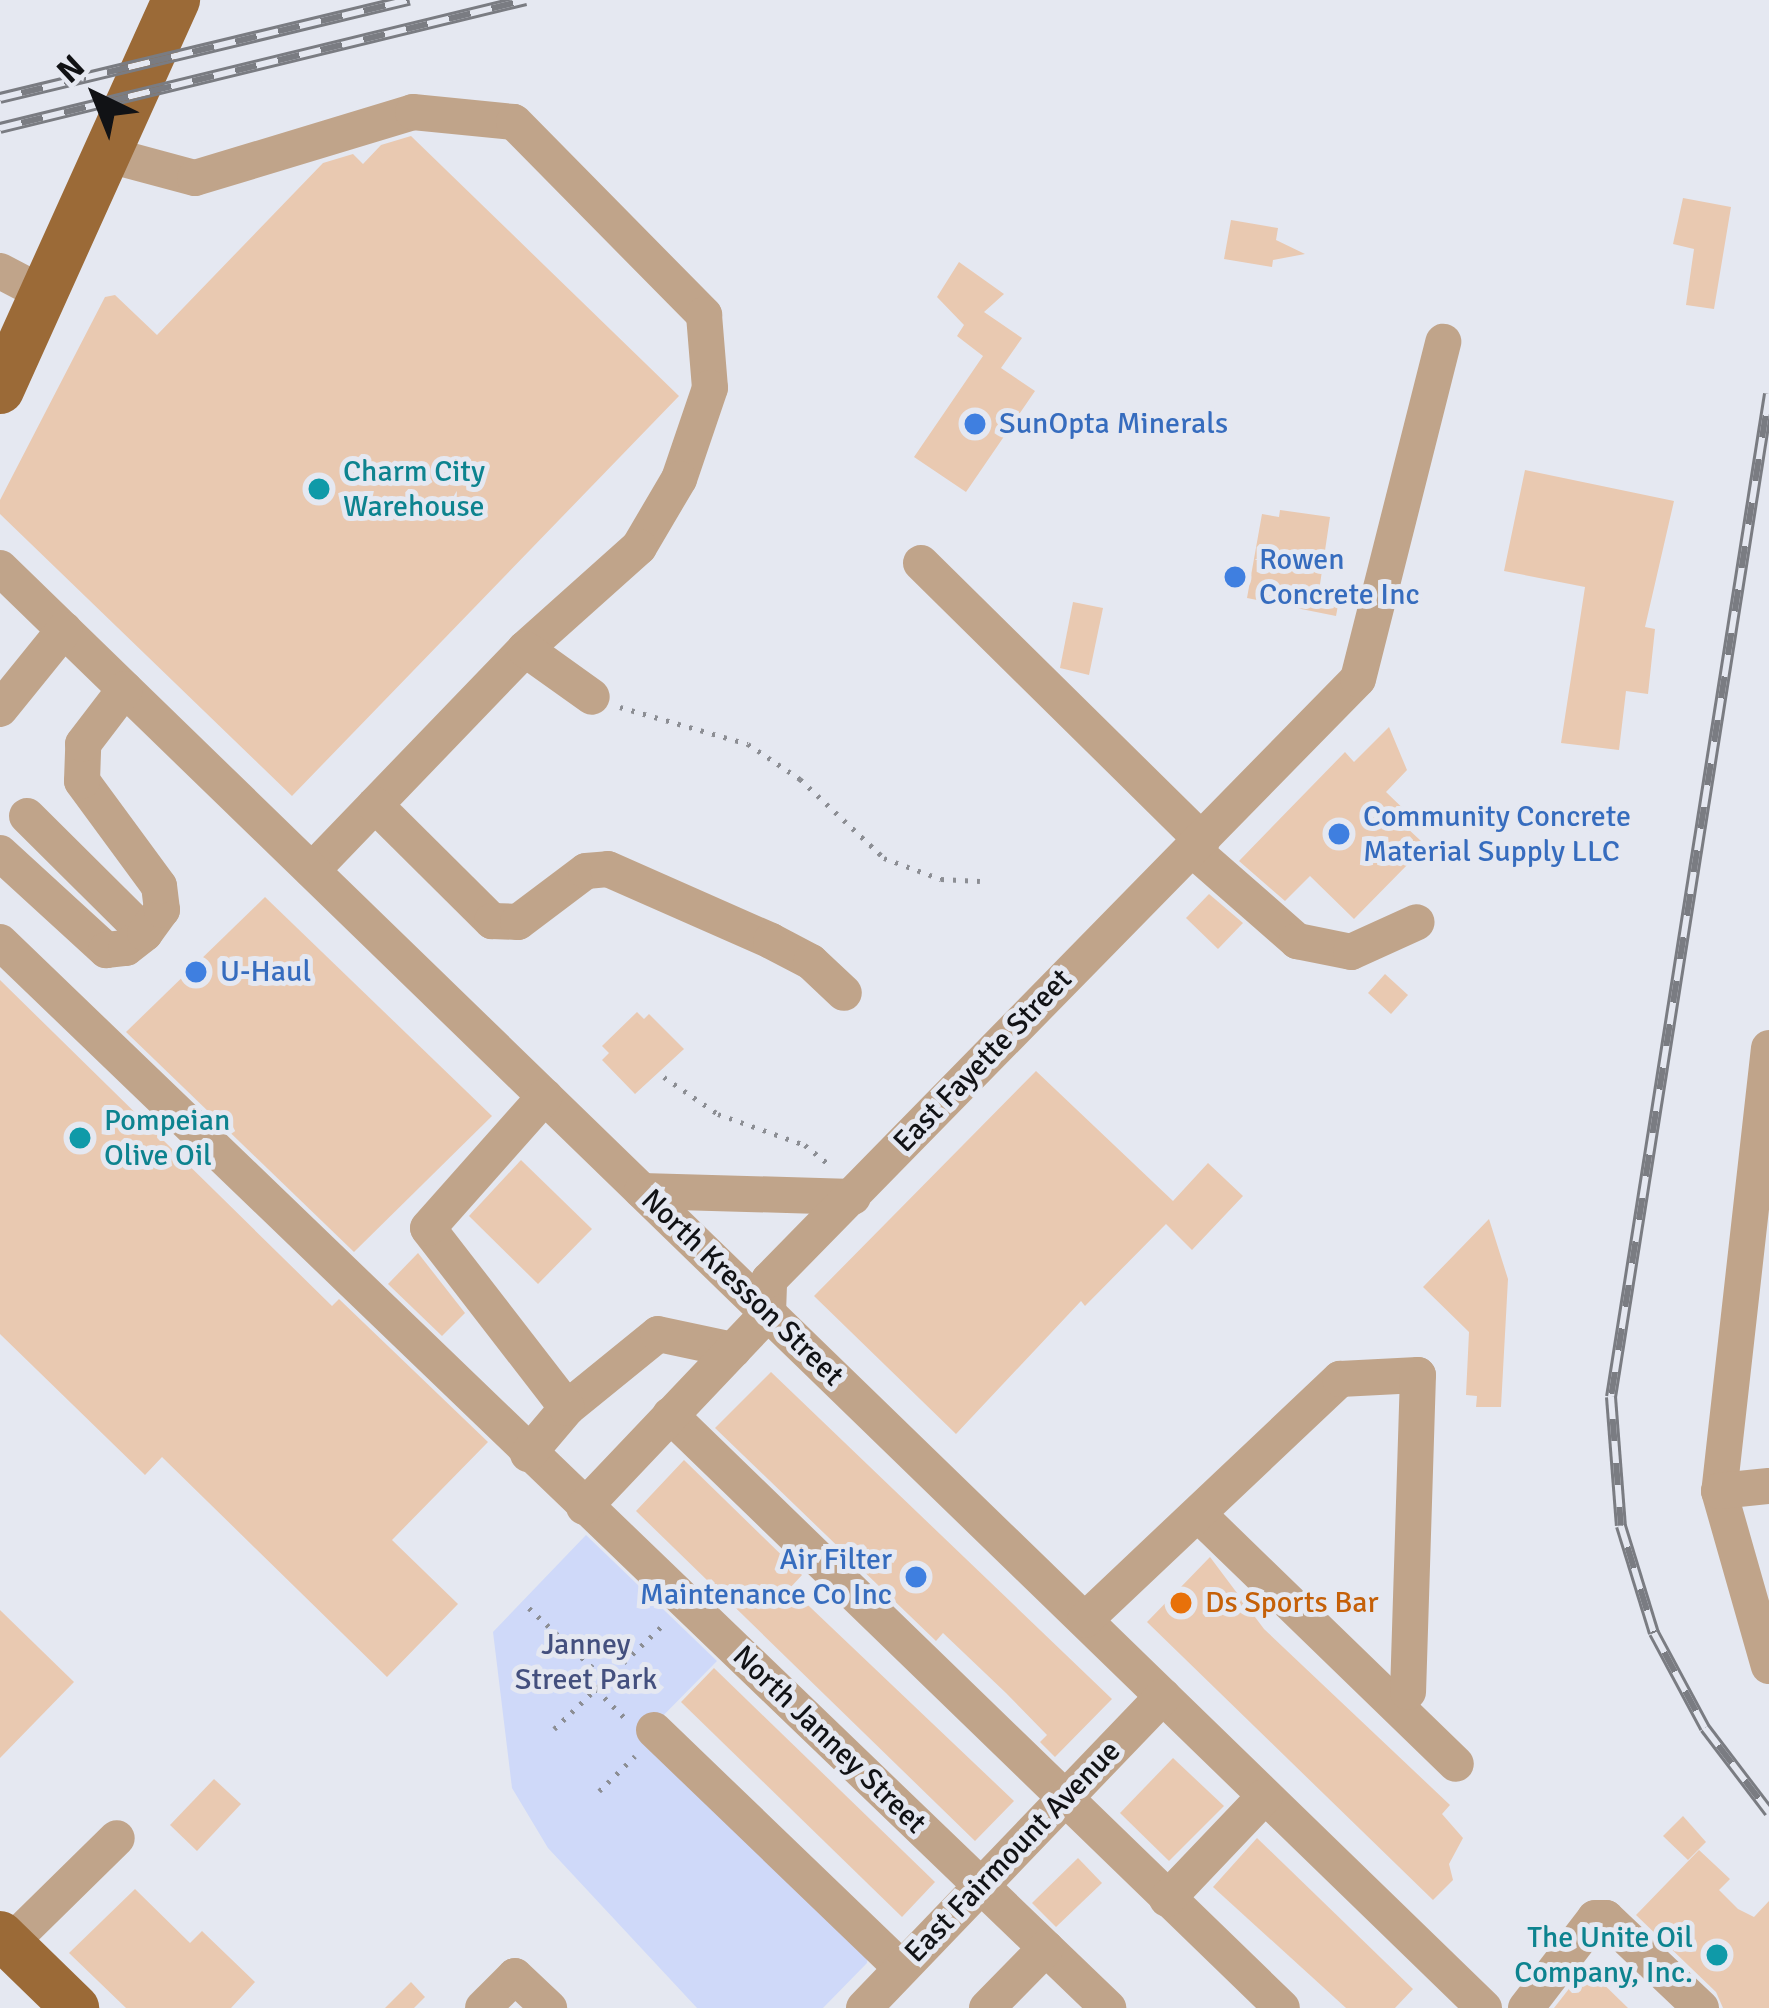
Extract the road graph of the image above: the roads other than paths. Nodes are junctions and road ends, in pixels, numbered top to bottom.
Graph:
1 (176, 0) edge
2 (109, 155) junction
3 (0, 271) edge
4 (44, 294) junction
5 (1443, 342) dead end
6 (0, 390) edge
7 (921, 563) dead end
8 (0, 568) edge
9 (64, 630) junction
10 (526, 649) junction
11 (125, 689) junction
12 (592, 697) road end
13 (0, 709) edge
14 (375, 805) junction
15 (27, 816) dead end
16 (1197, 845) junction
17 (0, 853) edge
18 (312, 870) junction
19 (1417, 922) dead end
20 (145, 934) junction
21 (0, 942) edge
22 (844, 993) dead end
23 (1769, 1048) edge
24 (544, 1096) junction
25 (642, 1191) junction
26 (853, 1197) junction
27 (768, 1313) junction
28 (733, 1350) junction
29 (567, 1408) junction
30 (670, 1415) junction
31 (528, 1454) junction
32 (1769, 1486) edge
33 (1719, 1491) junction
34 (584, 1507) junction
35 (1198, 1514) junction
36 (1085, 1621) junction
37 (1769, 1666) edge
38 (1408, 1692) dead end
39 (1163, 1696) junction
40 (654, 1730) dead end
41 (1456, 1764) dead end
42 (1265, 1796) junction
43 (1064, 1800) junction
44 (117, 1838) dead end
45 (983, 1887) junction
46 (1167, 1898) junction
47 (4, 1939) edge
48 (1046, 1948) junction
49 (901, 1968) junction
50 (1456, 1981) junction
51 (75, 2008) edge
52 (483, 2008) edge
53 (549, 2008) edge
54 (864, 2008) edge
55 (987, 2008) edge
56 (1108, 2008) edge
57 (1282, 2008) edge
58 (1431, 2008) edge
59 (1484, 2008) edge
60 (1526, 2008) edge
61 (1701, 2008) edge

1 - 2 main road
2 - 4 main road
2 - 10 street
3 - 4 street
4 - 6 main road
5 - 16 street, East Fayette Street
7 - 16 street
8 - 9 street, North Kresson Street
9 - 11 street, North Kresson Street
9 - 13 street
10 - 12 street
10 - 14 street
11 - 18 street, North Kresson Street
11 - 20 street
14 - 18 street
14 - 22 street
15 - 20 street
16 - 19 street
16 - 26 street, East Fayette Street
17 - 20 street
18 - 24 street, North Kresson Street
21 - 31 street, North Janney Street
23 - 33 street
24 - 25 street, North Kresson Street
24 - 29 street
25 - 26 street
25 - 27 street, North Kresson Street
26 - 27 street, East Fayette Street
27 - 28 street, East Fayette Street
27 - 36 street, North Kresson Street
28 - 29 street
28 - 30 street, East Fayette Street
29 - 31 street
30 - 34 street, East Fayette Street
30 - 43 street
31 - 34 street, North Janney Street
32 - 33 street
33 - 37 street
34 - 45 street, North Janney Street
35 - 36 street
35 - 38 street
35 - 41 street
36 - 39 street, North Kresson Street
39 - 42 street, North Kresson Street
39 - 43 street, East Fairmount Avenue
40 - 49 street
42 - 46 street
42 - 50 street, North Kresson Street
43 - 45 street, East Fairmount Avenue
43 - 46 street
44 - 47 street
45 - 48 street, North Janney Street
45 - 49 street, East Fairmount Avenue
46 - 57 street
47 - 51 main road
48 - 55 street
48 - 56 street, North Janney Street
49 - 54 street, East Fairmount Avenue
50 - 58 street
50 - 59 street, North Kresson Street
52 - 53 street
60 - 61 street

